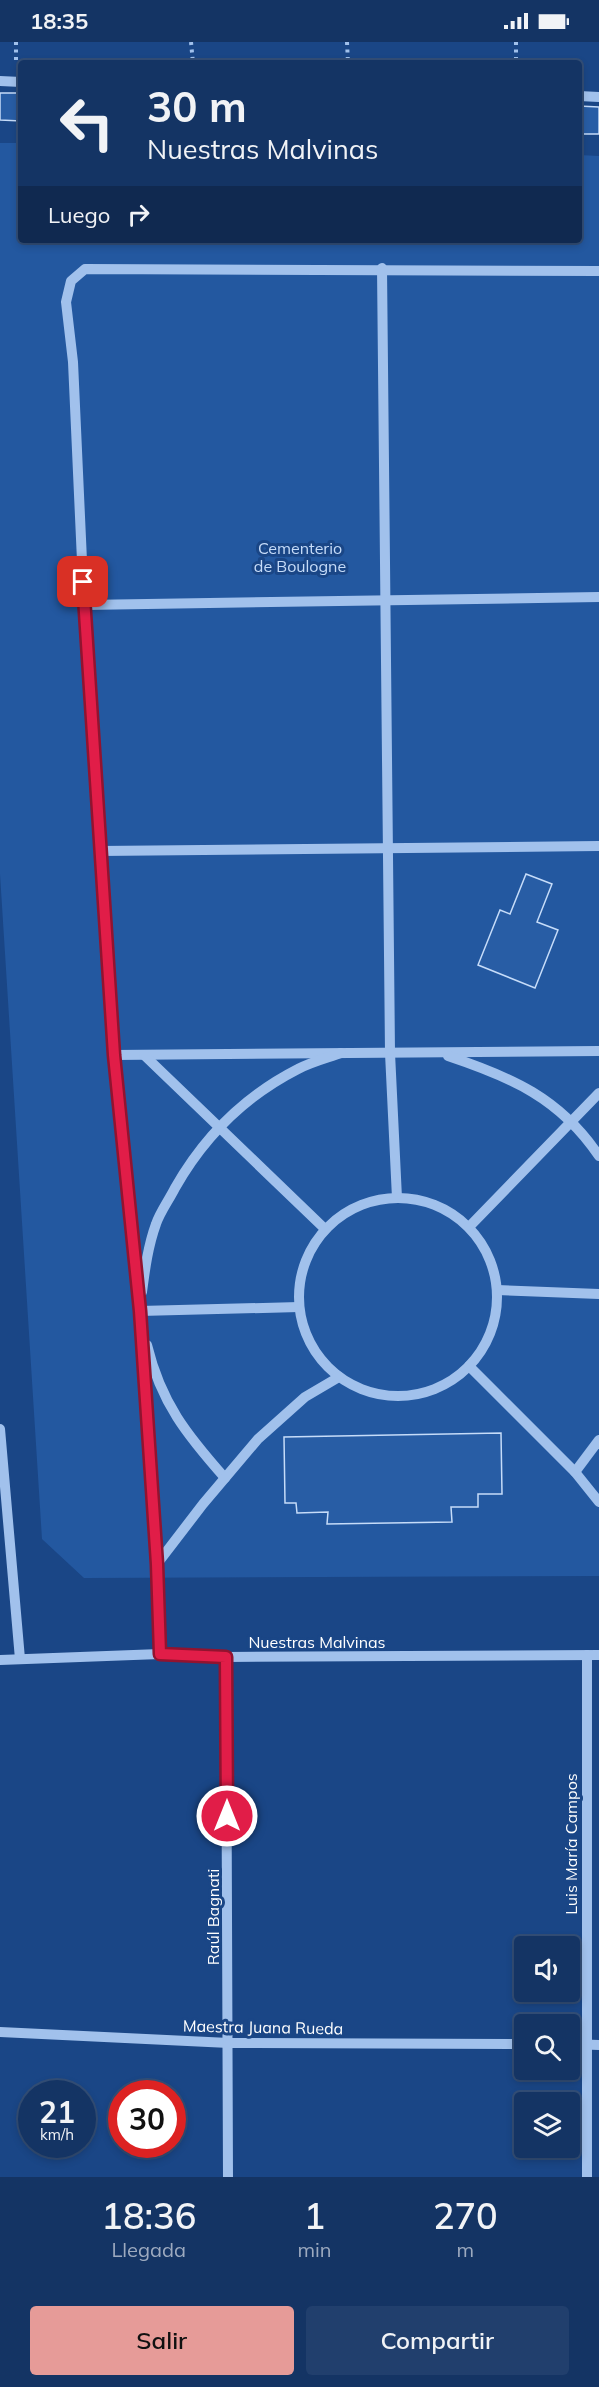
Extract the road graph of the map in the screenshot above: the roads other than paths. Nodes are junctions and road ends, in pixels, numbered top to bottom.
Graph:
1 (0, 81) edge
2 (18, 82) edge
3 (582, 96) edge
4 (599, 97) edge
5 (382, 268) junction
6 (599, 271) edge
7 (599, 597) edge
8 (386, 600) junction
9 (84, 604) junction
10 (599, 846) edge
11 (388, 847) junction
12 (99, 851) junction
13 (599, 1051) edge
14 (341, 1053) junction
15 (390, 1053) junction
16 (439, 1053) junction
17 (114, 1055) junction
18 (144, 1055) junction
19 (599, 1093) edge
20 (571, 1122) junction
21 (218, 1127) junction
22 (599, 1156) edge
23 (397, 1198) junction
24 (469, 1227) junction
25 (325, 1229) junction
26 (497, 1290) junction
27 (599, 1294) edge
28 (299, 1306) junction
29 (140, 1311) junction
30 (469, 1366) junction
31 (339, 1377) junction
32 (0, 1429) edge
33 (599, 1440) edge
34 (575, 1472) junction
35 (225, 1478) junction
36 (599, 1502) edge
37 (157, 1564) junction
38 (160, 1654) junction
39 (587, 1655) junction
40 (599, 1655) edge
41 (226, 1657) junction
42 (20, 1659) junction
43 (0, 1660) edge
44 (0, 2032) edge
45 (229, 2043) junction
46 (514, 2044) edge
47 (580, 2044) edge
48 (586, 2044) junction
49 (599, 2045) edge
50 (228, 2177) edge
51 (587, 2177) edge

1 - 2 street
3 - 4 street
5 - 6 street
5 - 8 street
5 - 9 street
7 - 8 street
8 - 9 street
8 - 11 street
9 - 12 street
10 - 11 street
11 - 12 street
11 - 15 street
12 - 17 street
13 - 16 street
14 - 15 street
14 - 18 street
14 - 21 street
15 - 16 street
15 - 23 street
16 - 20 street
17 - 18 street
17 - 29 street
18 - 21 street
19 - 20 street
20 - 22 street
20 - 24 street
21 - 25 street
21 - 29 street
23 - 24 street
23 - 25 street
24 - 26 street
25 - 28 street
26 - 27 street
26 - 30 street
28 - 29 street
28 - 31 street
29 - 35 street
29 - 37 street
30 - 31 street
30 - 34 street
31 - 35 street
32 - 42 street
33 - 34 street
34 - 36 street
35 - 37 street
37 - 38 street
38 - 41 street, Nuestras Malvinas
38 - 42 street, Nuestras Malvinas
39 - 40 street, Nuestras Malvinas
39 - 41 street, Nuestras Malvinas
39 - 48 street, Luis María Campos
41 - 45 street, Raúl Bagnati
42 - 43 street, Nuestras Malvinas
44 - 45 street, Maestra Juana Rueda
45 - 46 street, Maestra Juana Rueda
45 - 50 street, Raúl Bagnati
47 - 48 street
48 - 49 street
48 - 51 street, Luis María Campos

